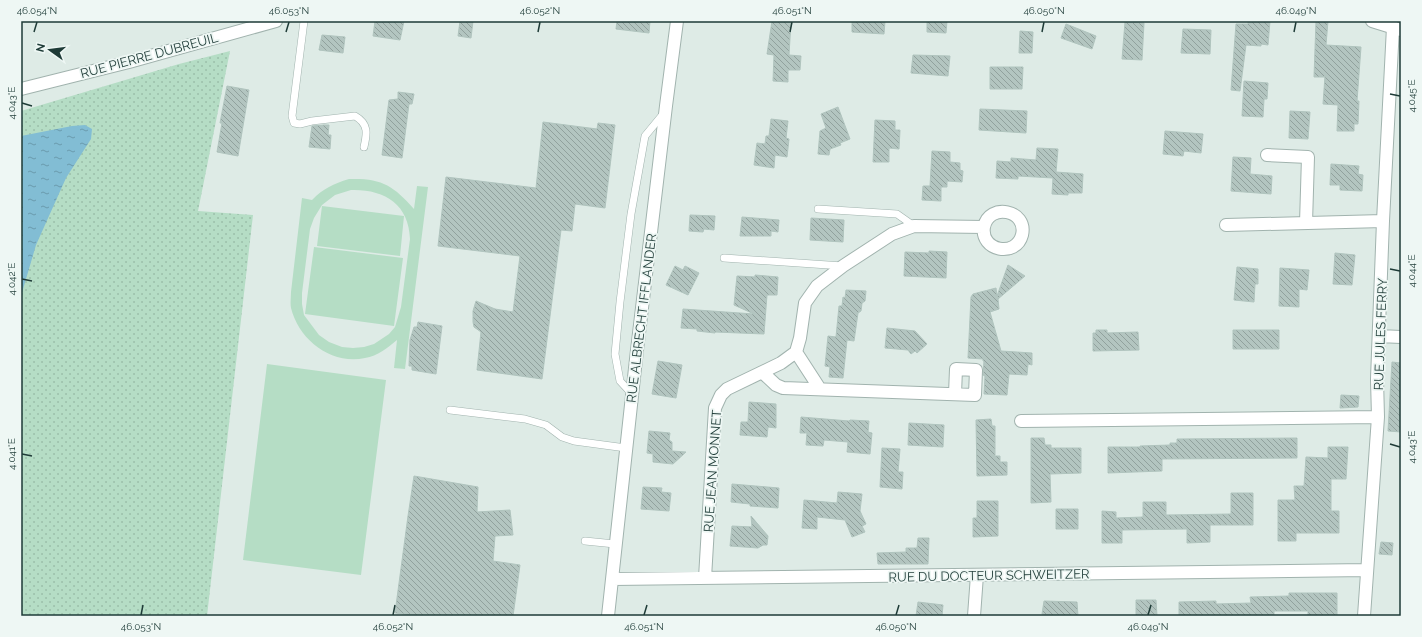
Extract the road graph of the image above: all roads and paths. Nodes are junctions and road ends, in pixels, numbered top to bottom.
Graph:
1 (276, 21) edge
2 (304, 21) edge
3 (677, 21) edge
4 (1372, 21) edge
5 (1397, 28) edge
6 (21, 89) edge
7 (665, 112) junction
8 (364, 147) dead end
9 (1267, 155) dead end
10 (818, 209) dead end
11 (1383, 221) junction
12 (1306, 223) junction
13 (1226, 225) dead end
14 (914, 226) junction
15 (984, 227) dead end
16 (724, 258) dead end
17 (843, 266) junction
18 (1379, 336) junction
19 (1401, 338) edge
20 (796, 352) junction
21 (763, 373) junction
22 (820, 390) junction
23 (632, 394) junction
24 (955, 394) dead end
25 (450, 410) dead end
26 (1378, 417) junction
27 (1021, 421) dead end
28 (626, 448) junction
29 (585, 541) dead end
30 (615, 544) junction
31 (1367, 570) junction
32 (977, 575) junction
33 (705, 578) junction
34 (612, 579) junction
35 (608, 616) edge
36 (974, 616) edge
37 (1364, 616) edge

1 - 6 street, RUE PIERRE DUBREUIL
2 - 8 lane
3 - 7 street, RUE ALBRECHT IFFLANDER
4 - 5 street
5 - 11 street, RUE JULES FERRY
7 - 23 street, RUE ALBRECHT IFFLANDER
7 - 23 lane
9 - 12 street
10 - 14 lane
11 - 12 street
11 - 18 street, RUE JULES FERRY
12 - 13 street
14 - 15 street
14 - 17 street
16 - 17 lane
17 - 20 street
18 - 19 street
18 - 26 street, RUE JULES FERRY
20 - 21 street, RUE JEAN MONNET
20 - 22 street
21 - 22 street
21 - 33 street, RUE JEAN MONNET
22 - 24 street
23 - 28 street, RUE ALBRECHT IFFLANDER
25 - 28 lane
26 - 27 street
26 - 31 street, RUE JULES FERRY
28 - 30 street, RUE ALBRECHT IFFLANDER
29 - 30 lane
30 - 34 street, RUE ALBRECHT IFFLANDER
31 - 32 street, RUE DU DOCTEUR SCHWEITZER
31 - 37 street, RUE JULES FERRY
32 - 33 street, RUE DU DOCTEUR SCHWEITZER
32 - 36 street
33 - 34 street, RUE DU DOCTEUR SCHWEITZER
34 - 35 street, RUE ALBRECHT IFFLANDER

